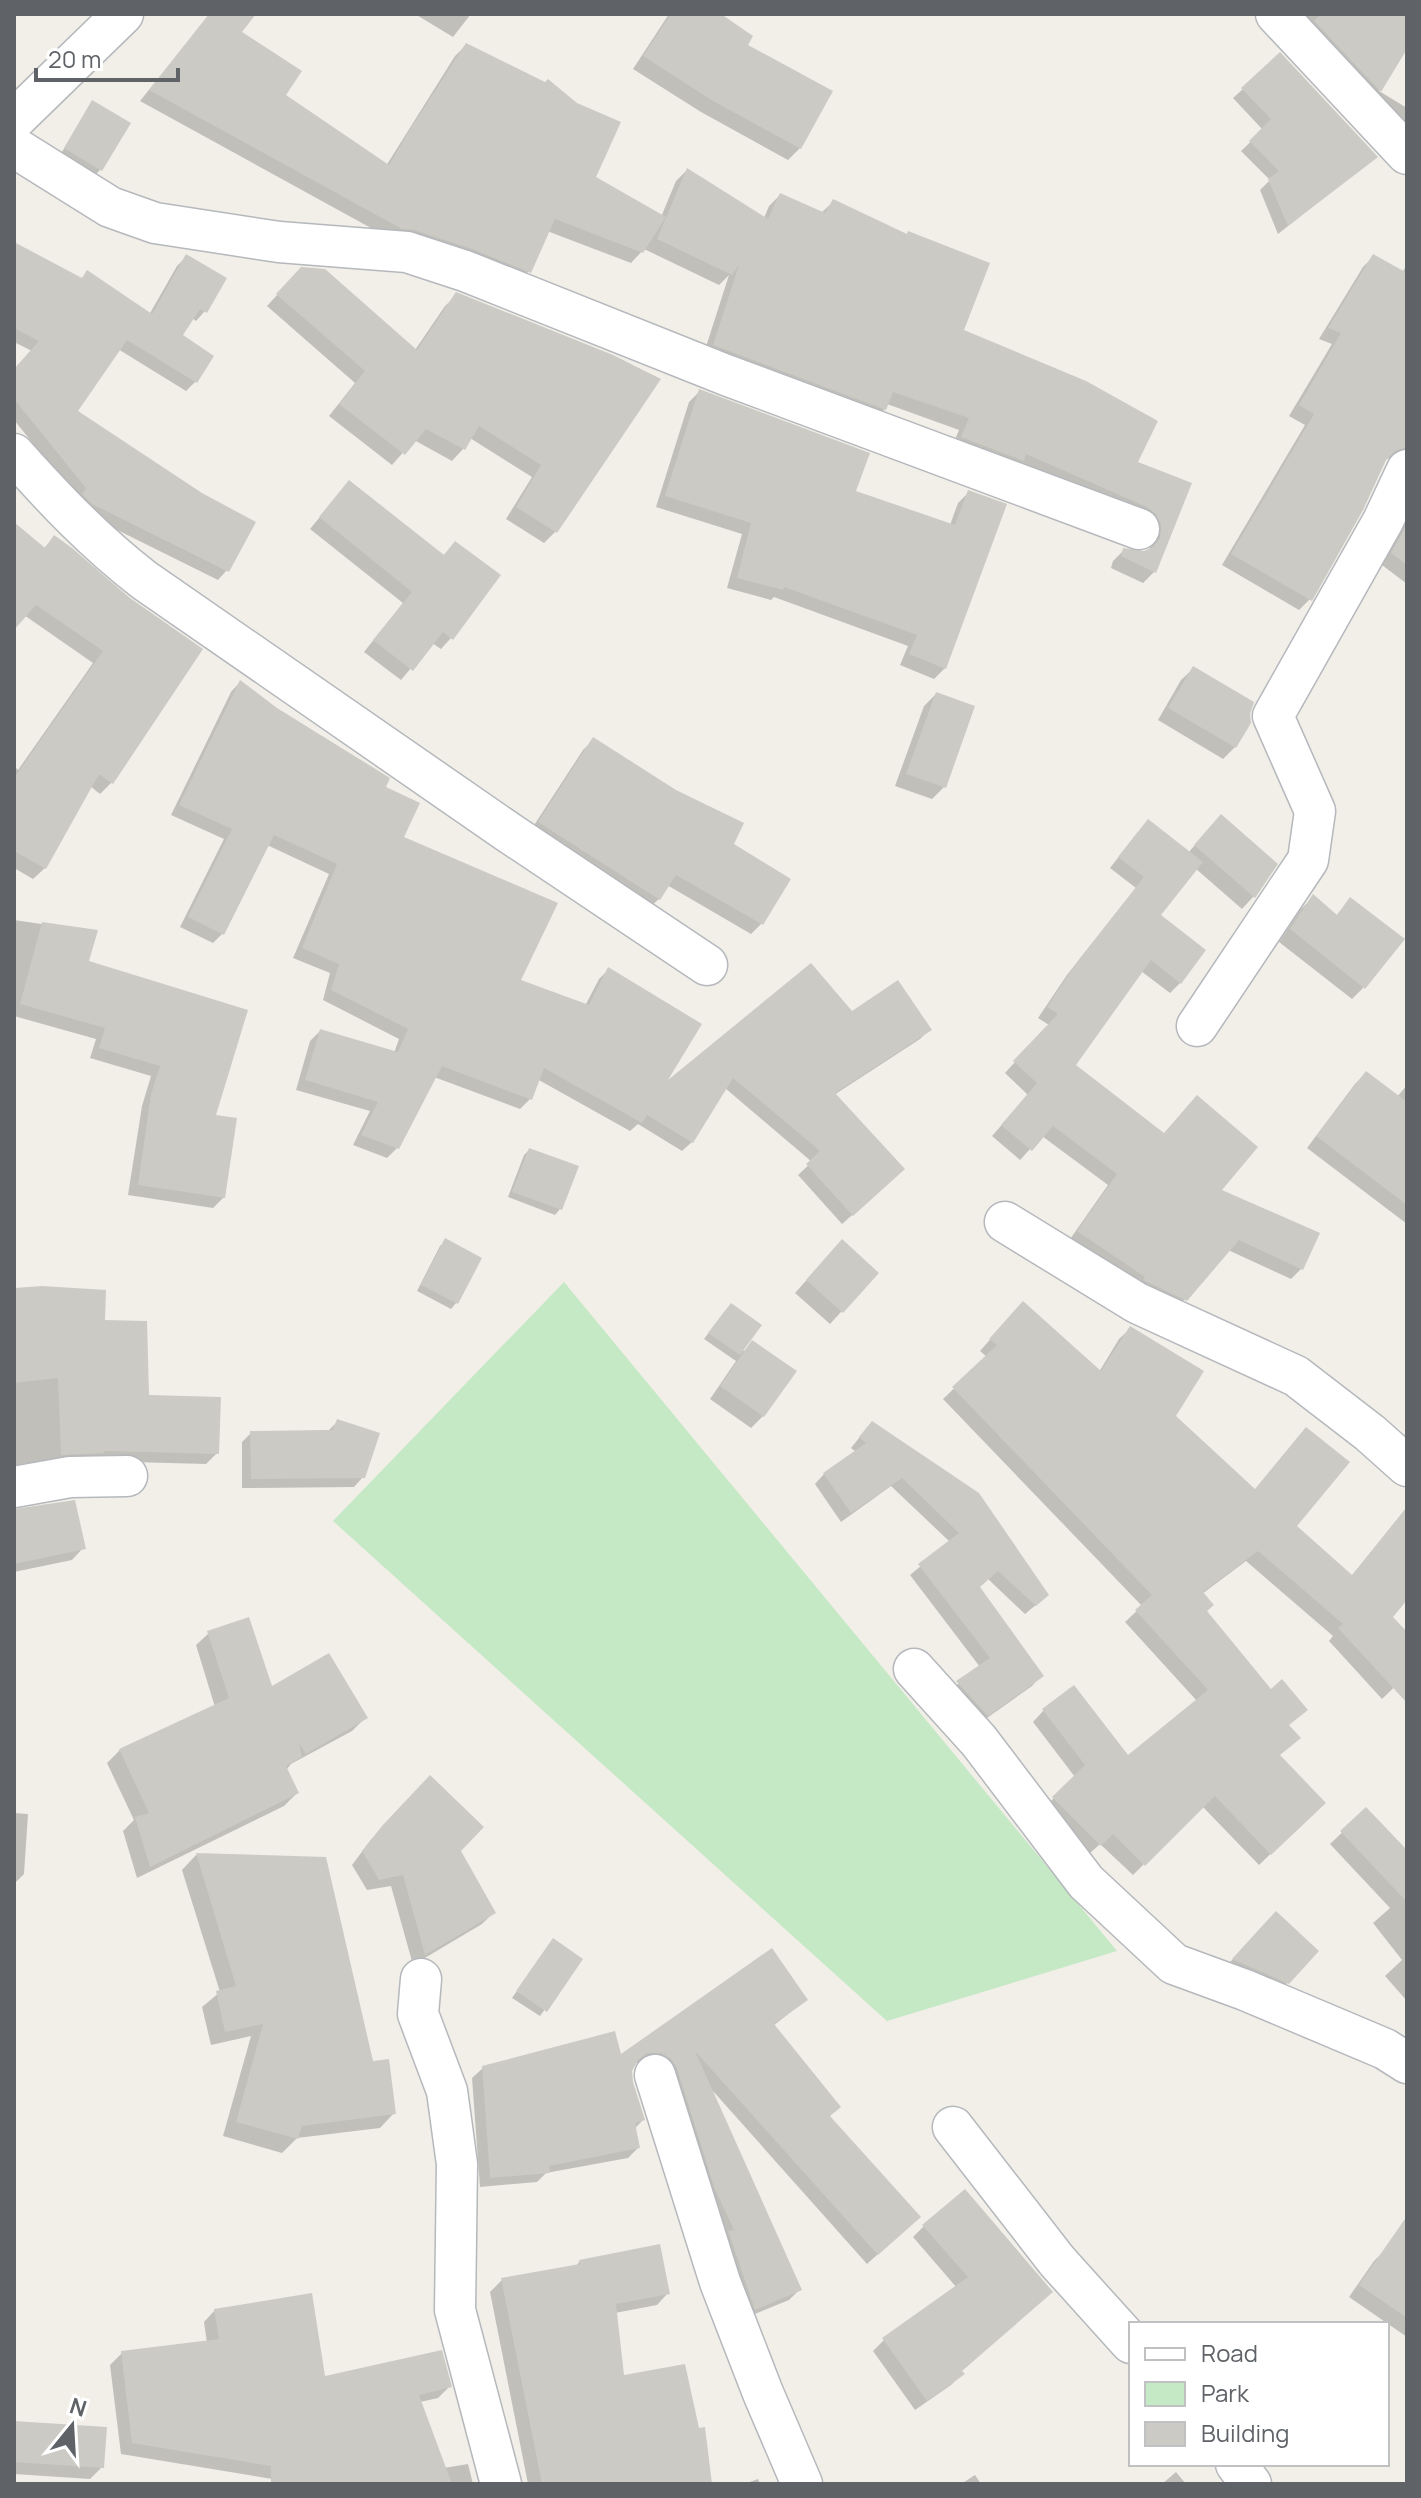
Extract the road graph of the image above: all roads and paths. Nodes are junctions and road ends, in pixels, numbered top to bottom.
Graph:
1 (123, 14) edge
2 (1276, 14) edge
3 (14, 120) edge
4 (14, 147) edge
5 (1407, 154) edge
6 (14, 454) edge
7 (1407, 470) edge
8 (1139, 529) dead end
9 (707, 965) dead end
10 (1197, 1026) dead end
11 (1005, 1222) dead end
12 (1407, 1466) edge
13 (127, 1476) dead end
14 (14, 1487) edge
15 (914, 1669) dead end
16 (421, 1979) dead end
17 (1407, 2063) edge
18 (655, 2075) dead end
19 (953, 2127) dead end
20 (1129, 2341) edge
21 (1238, 2466) edge
22 (501, 2484) edge
23 (802, 2484) edge
24 (1251, 2484) edge

1 - 3 street
2 - 5 street
4 - 8 street
6 - 9 street
7 - 10 street
11 - 12 street
13 - 14 street
15 - 17 street
16 - 22 street
18 - 23 street
19 - 20 street
21 - 24 street

